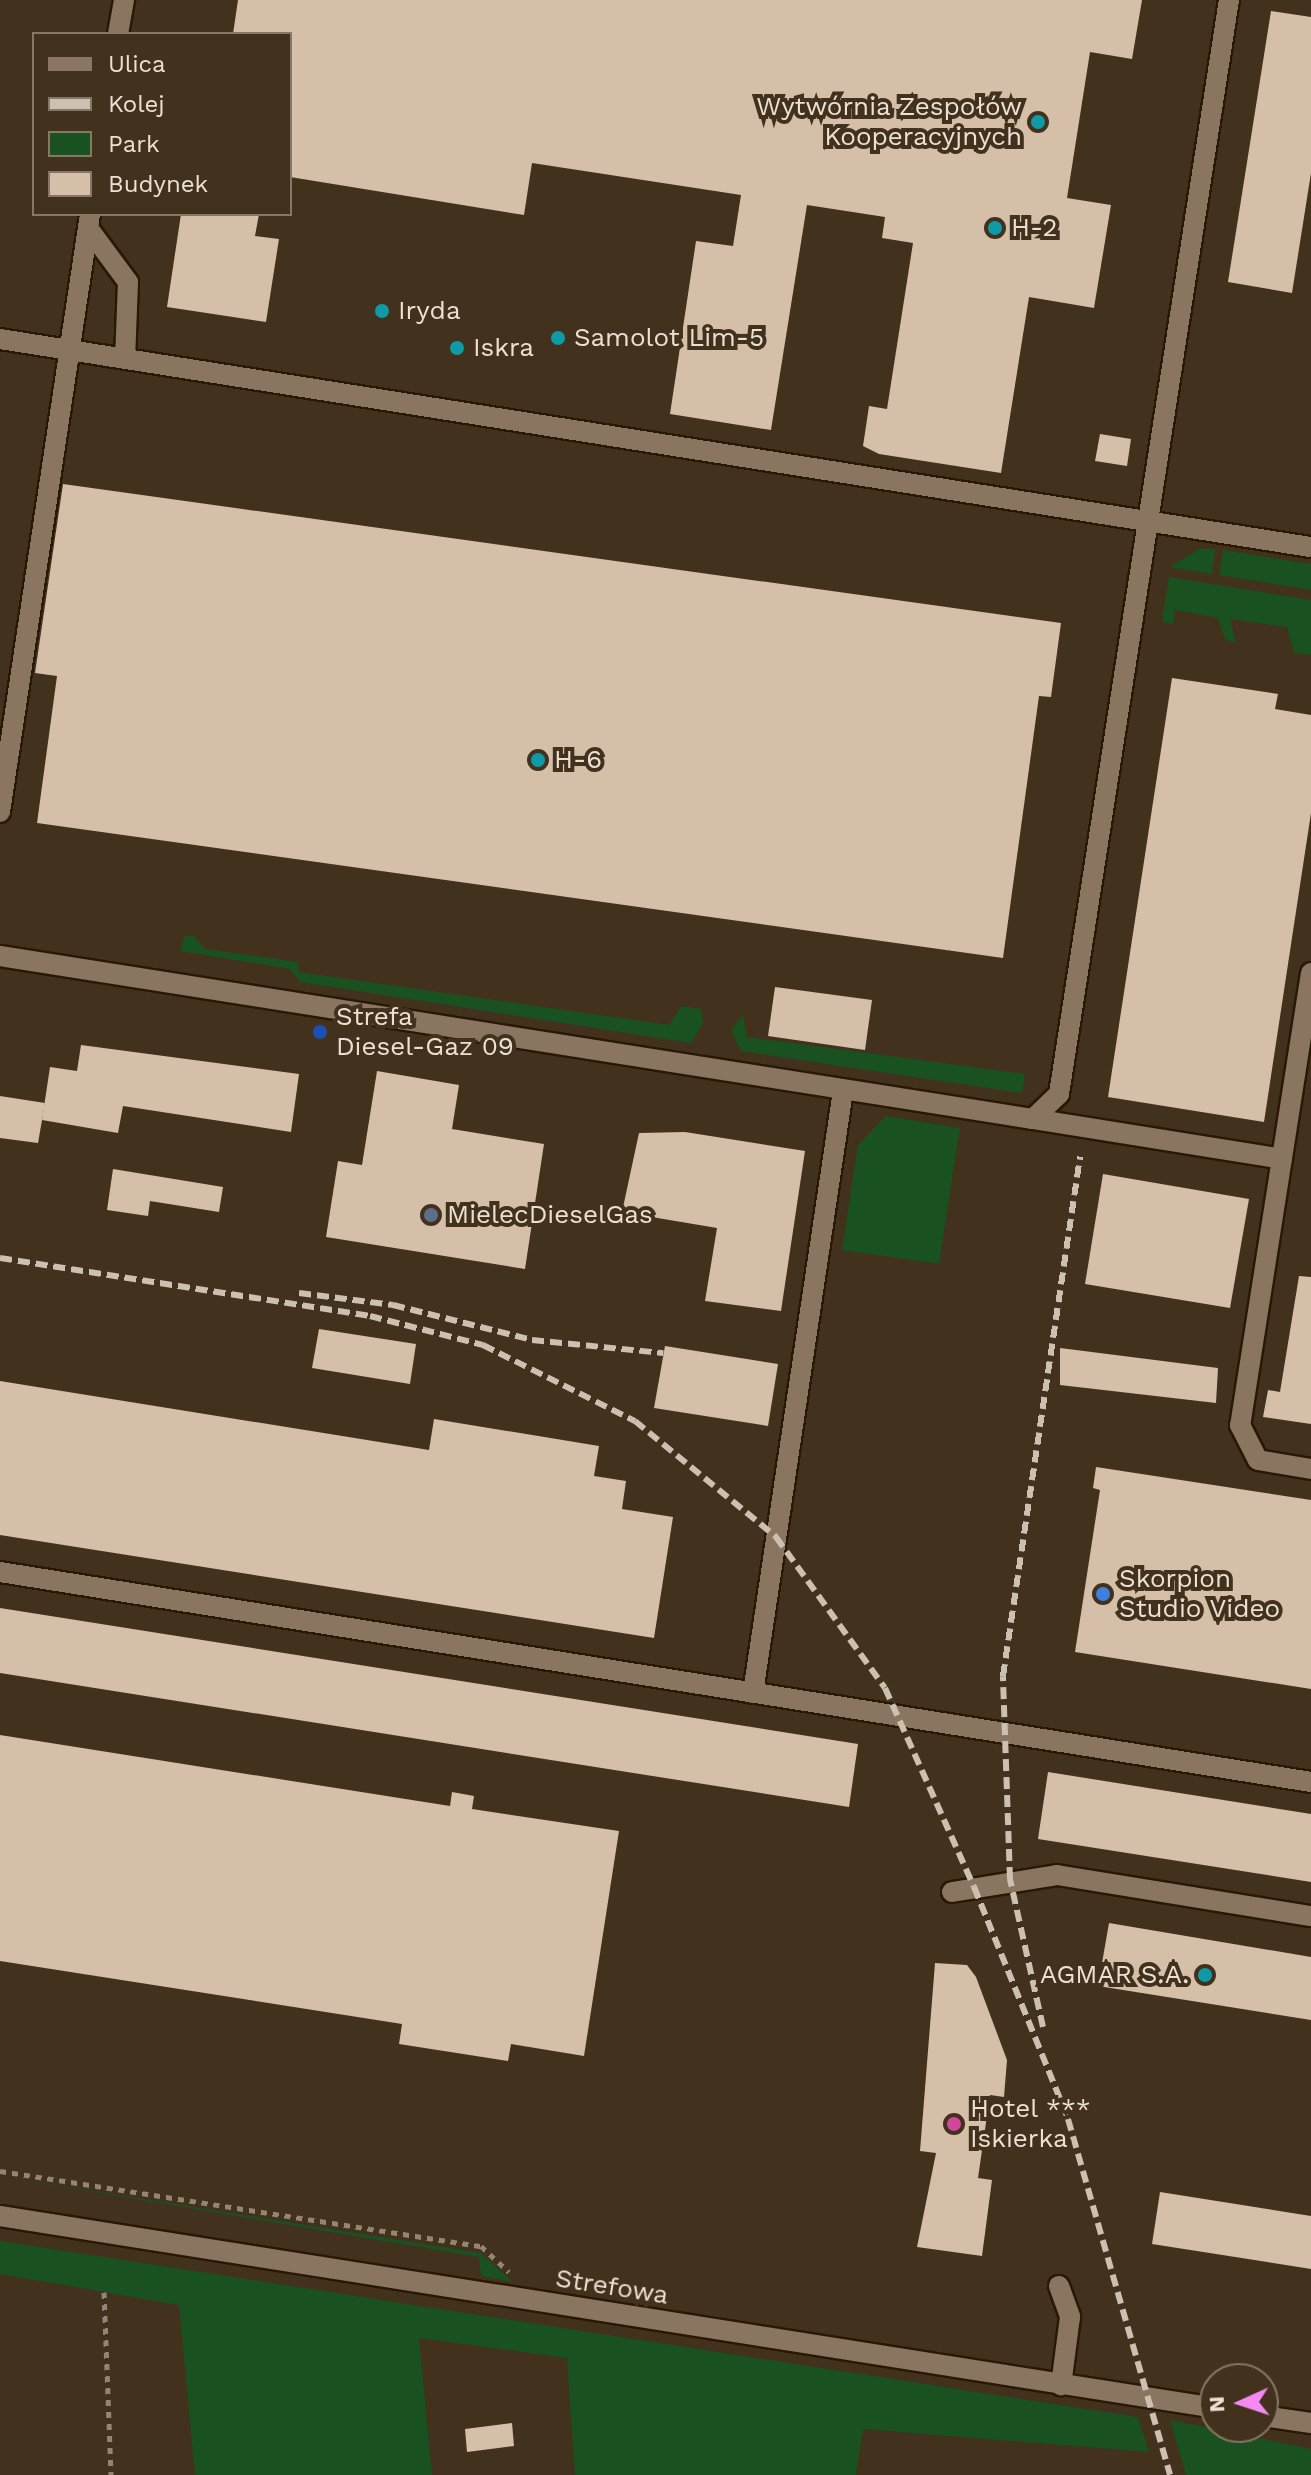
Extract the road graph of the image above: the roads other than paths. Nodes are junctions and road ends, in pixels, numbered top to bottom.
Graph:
1 (124, 0) edge
2 (1229, 0) edge
3 (118, 32) edge
4 (89, 221) edge
5 (0, 339) edge
6 (69, 349) junction
7 (125, 359) junction
8 (1151, 522) junction
9 (1311, 547) edge
10 (0, 812) edge
11 (0, 956) edge
12 (1311, 973) edge
13 (843, 1091) junction
14 (1033, 1119) junction
15 (1282, 1159) junction
16 (1311, 1469) edge
17 (0, 1572) edge
18 (753, 1693) junction
19 (1311, 1782) edge
20 (952, 1892) dead end
21 (1311, 1916) edge
22 (0, 2216) edge
23 (1059, 2286) dead end
24 (1061, 2385) junction
25 (1199, 2406) edge
26 (1279, 2418) edge
27 (1311, 2423) edge

1 - 3 street
2 - 8 street
4 - 6 street
4 - 7 street
5 - 6 street
6 - 7 street
6 - 10 street
7 - 8 street
8 - 9 street
8 - 14 street
11 - 13 street
12 - 15 street
13 - 14 street
13 - 18 street
14 - 15 street
15 - 16 street
17 - 18 street
18 - 19 street
20 - 21 street
22 - 24 street, Strefowa
23 - 24 street
24 - 25 street, Strefowa
26 - 27 street

